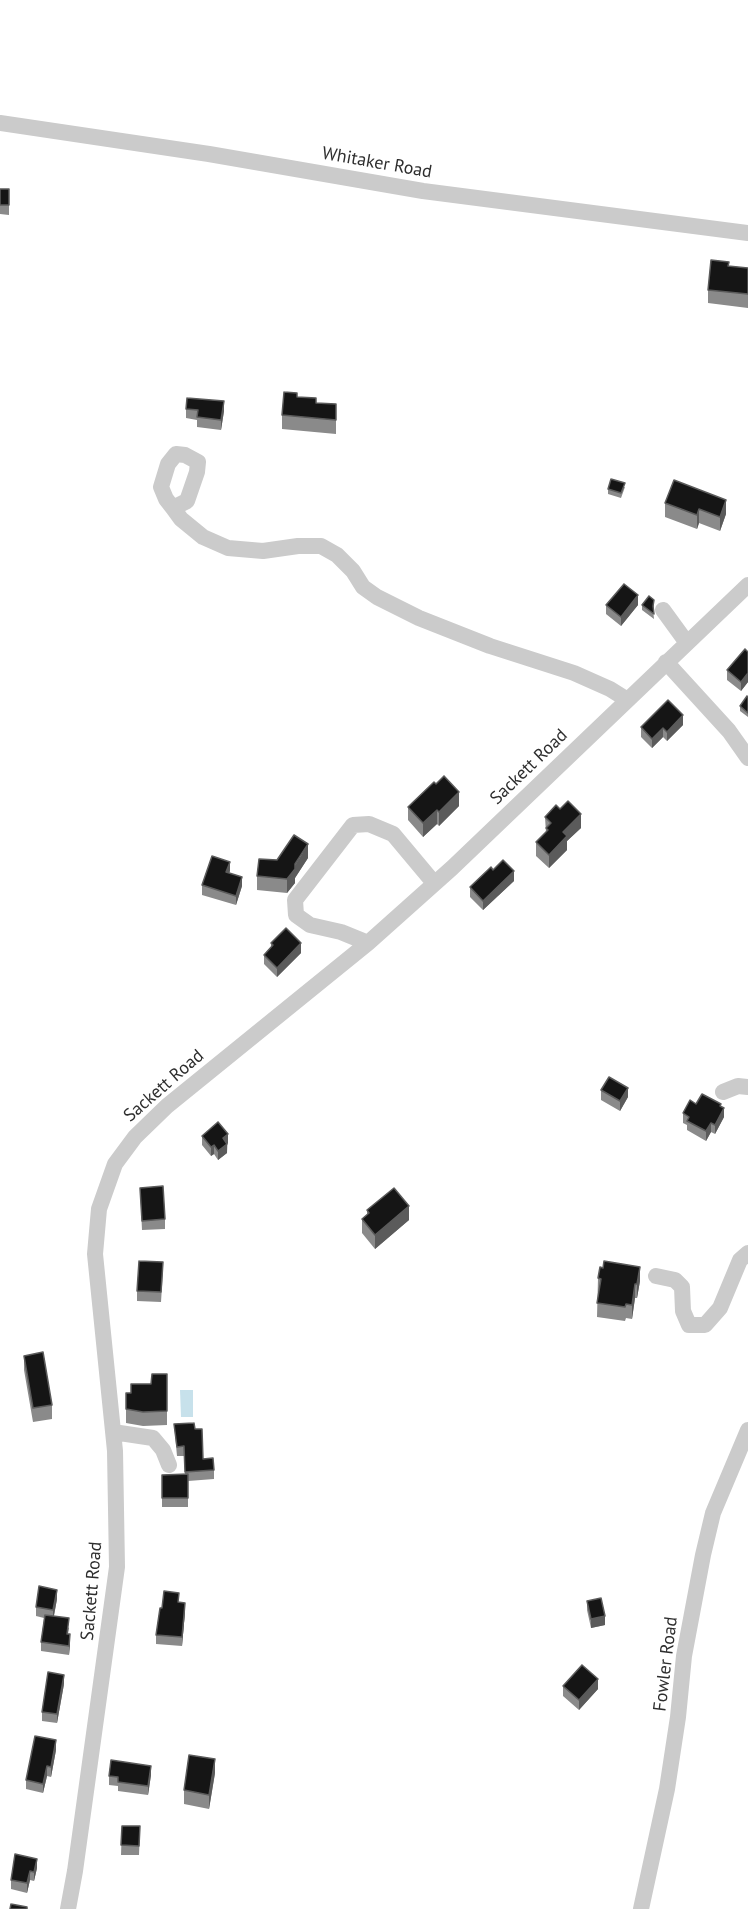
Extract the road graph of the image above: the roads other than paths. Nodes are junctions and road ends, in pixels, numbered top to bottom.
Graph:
1 (0, 123) edge
2 (748, 233) edge
3 (173, 508) dead end
4 (748, 585) edge
5 (663, 610) dead end
6 (687, 642) junction
7 (666, 662) junction
8 (627, 699) junction
9 (748, 758) edge
10 (434, 883) junction
11 (368, 943) junction
12 (748, 1087) edge
13 (723, 1092) dead end
14 (748, 1253) edge
15 (656, 1276) dead end
16 (748, 1430) edge
17 (113, 1432) junction
18 (169, 1465) dead end
19 (68, 1909) edge
20 (641, 1909) edge

1 - 2 street, Whitaker Road
3 - 8 street
4 - 6 street, Sackett Road
5 - 6 street
6 - 7 street, Sackett Road
7 - 8 street, Sackett Road
7 - 9 street
8 - 10 street, Sackett Road
10 - 11 street, Sackett Road
10 - 11 street
11 - 17 street, Sackett Road
12 - 13 street
14 - 15 street
16 - 20 street, Fowler Road
17 - 18 street
17 - 19 street, Sackett Road

